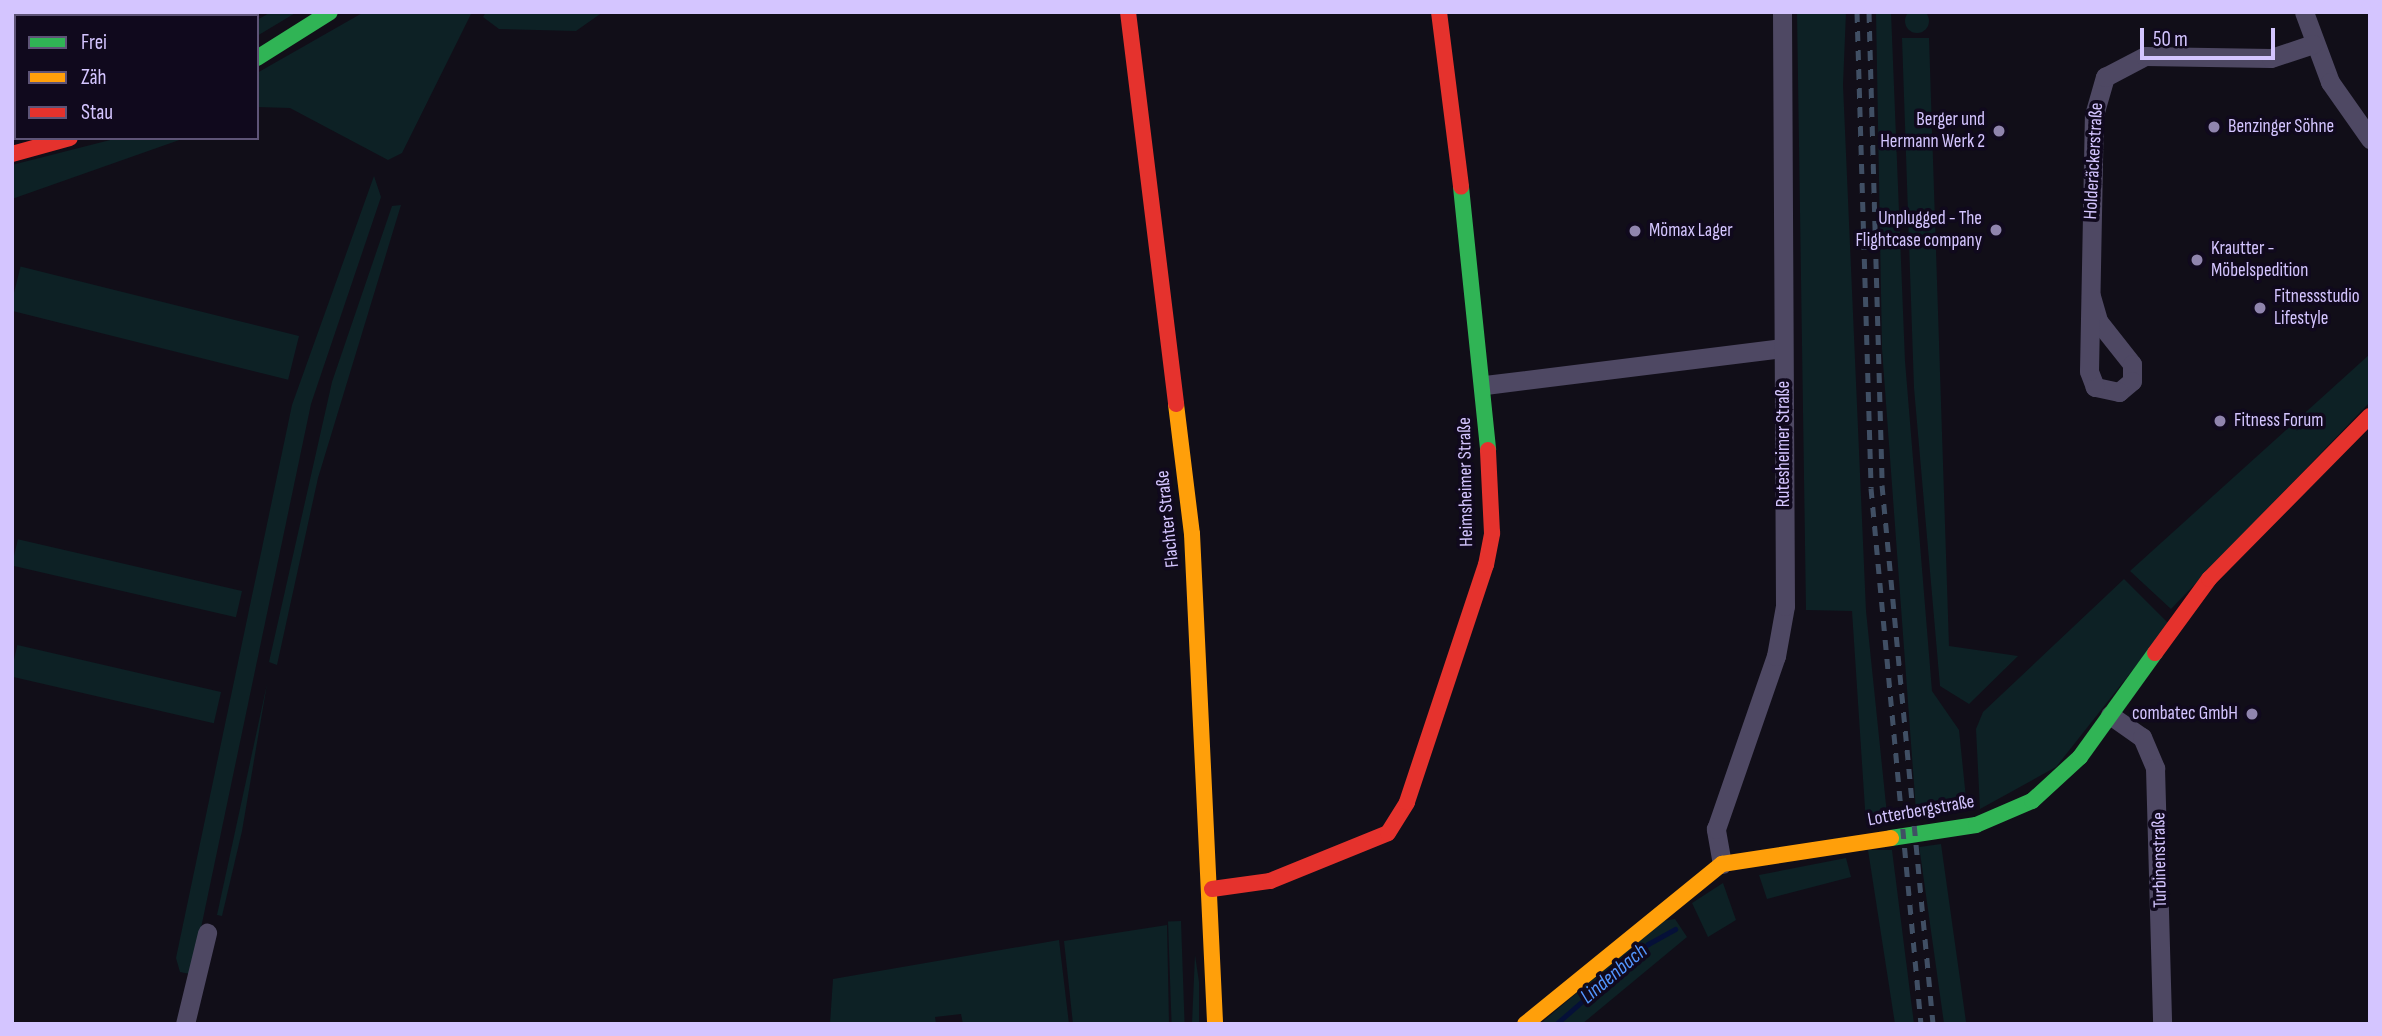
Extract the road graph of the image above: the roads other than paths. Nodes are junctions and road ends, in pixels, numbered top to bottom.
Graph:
1 (330, 12) edge
2 (1128, 12) edge
3 (1439, 12) edge
4 (1782, 12) edge
5 (2304, 12) edge
6 (2313, 44) junction
7 (259, 57) edge
8 (2370, 139) edge
9 (63, 140) edge
10 (12, 154) edge
11 (2091, 296) dead end
12 (1783, 348) junction
13 (1485, 385) junction
14 (2370, 416) edge
15 (2110, 715) junction
16 (1722, 864) junction
17 (1212, 889) junction
18 (207, 933) dead end
19 (185, 1024) edge
20 (1215, 1024) edge
21 (1525, 1024) edge
22 (2162, 1024) edge

1 - 7 street
2 - 17 street, Flachter Straße
3 - 13 street, Heimsheimer Straße
4 - 12 street, Rutesheimer Straße
5 - 6 street
6 - 8 street
6 - 11 street, Holderäckerstraße
9 - 10 street
12 - 13 street
12 - 16 street, Rutesheimer Straße
13 - 17 street, Heimsheimer Straße
14 - 15 street, Lotterbergstraße
15 - 16 street, Lotterbergstraße
15 - 22 street, Turbinenstraße
16 - 21 street, Lotterbergstraße
17 - 20 street, Flachter Straße
18 - 19 street

